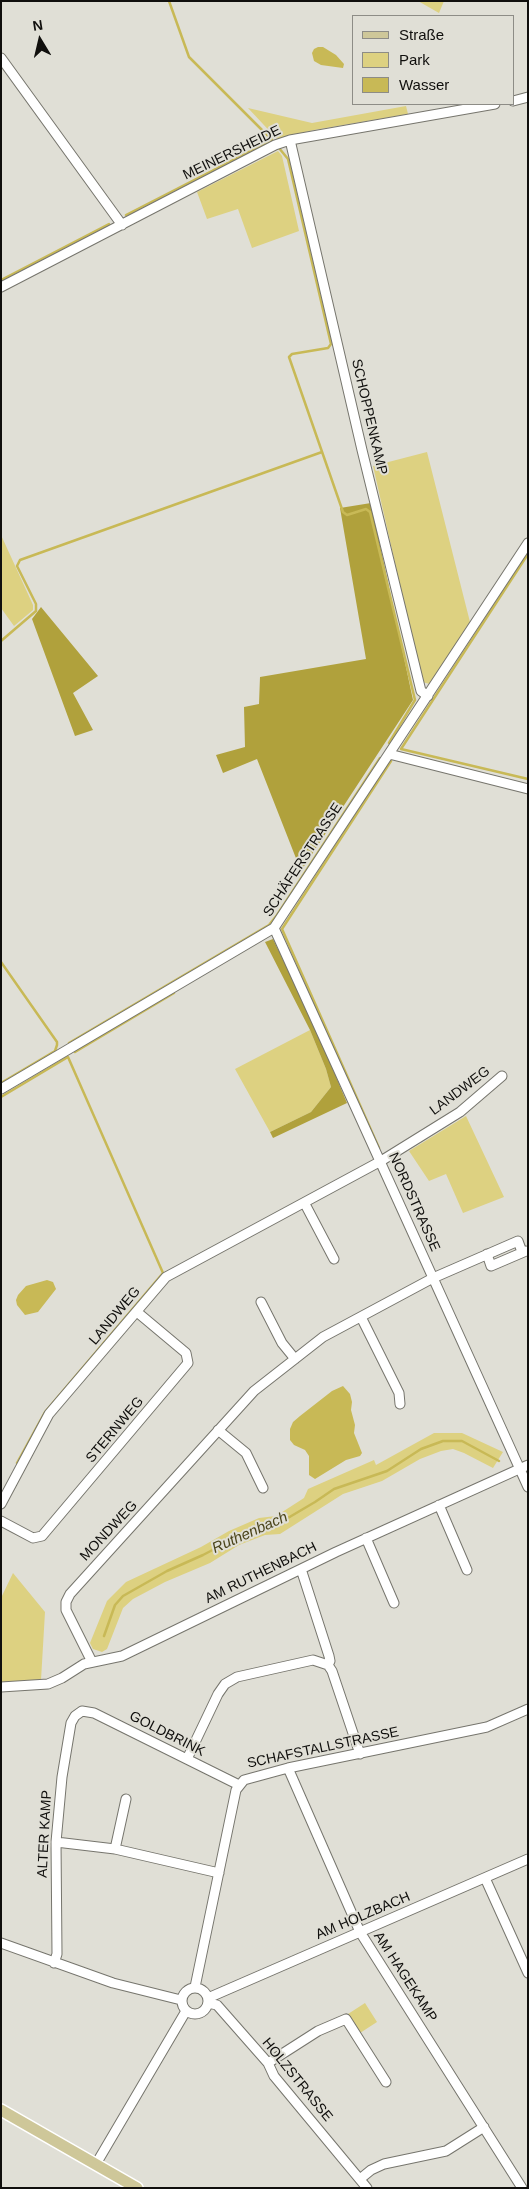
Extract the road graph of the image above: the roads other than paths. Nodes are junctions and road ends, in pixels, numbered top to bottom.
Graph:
1 (1, 58) edge
2 (528, 97) edge
3 (514, 101) edge
4 (489, 105) edge
5 (290, 140) junction
6 (122, 225) junction
7 (1, 287) edge
8 (528, 543) edge
9 (428, 696) junction
10 (389, 754) junction
11 (528, 789) edge
12 (274, 928) junction
13 (502, 1076) dead end
14 (1, 1088) edge
15 (381, 1161) junction
16 (305, 1204) junction
17 (525, 1251) edge
18 (334, 1259) dead end
19 (433, 1278) junction
20 (261, 1302) dead end
21 (137, 1312) junction
22 (361, 1317) junction
23 (295, 1359) junction
24 (400, 1404) dead end
25 (218, 1430) junction
26 (524, 1467) edge
27 (528, 1487) edge
28 (263, 1488) dead end
29 (1, 1504) edge
30 (439, 1505) junction
31 (1, 1521) edge
32 (366, 1538) junction
33 (301, 1569) junction
34 (468, 1570) dead end
35 (394, 1603) dead end
36 (92, 1662) junction
37 (328, 1665) junction
38 (1, 1687) edge
39 (528, 1709) edge
40 (82, 1711) joint
41 (360, 1754) junction
42 (187, 1759) junction
43 (288, 1768) junction
44 (238, 1785) junction
45 (126, 1799) dead end
46 (56, 1842) junction
47 (115, 1850) junction
48 (528, 1858) edge
49 (219, 1873) junction
50 (485, 1878) junction
51 (360, 1932) junction
52 (1, 1943) edge
53 (54, 1963) junction
54 (528, 1973) edge
55 (195, 1987) junction
56 (181, 2000) junction
57 (208, 2000) junction
58 (186, 2011) junction
59 (268, 2063) junction
60 (386, 2082) dead end
61 (1, 2110) edge
62 (484, 2127) junction
63 (96, 2164) junction
64 (360, 2179) junction
65 (137, 2188) edge
66 (367, 2188) edge
67 (522, 2188) edge

1 - 6 street
2 - 3 street
4 - 5 street, MEINERSHEIDE
5 - 6 street, MEINERSHEIDE
5 - 9 street, SCHOPPENKAMP
6 - 7 street, MEINERSHEIDE
8 - 9 street, SCHÄFERSTRASSE
9 - 10 street, SCHÄFERSTRASSE
10 - 11 street
10 - 12 street, SCHÄFERSTRASSE
12 - 14 street, SCHÄFERSTRASSE
12 - 15 street, NORDSTRASSE
13 - 15 street, LANDWEG
15 - 16 street, LANDWEG
15 - 19 street, NORDSTRASSE
16 - 18 street
16 - 21 street, LANDWEG
17 - 19 street, MONDWEG
19 - 22 street, MONDWEG
19 - 26 street, NORDSTRASSE
20 - 23 street
21 - 29 street, LANDWEG
21 - 31 street, STERNWEG
22 - 23 street, MONDWEG
22 - 24 street
23 - 25 street, MONDWEG
25 - 28 street
25 - 36 street, MONDWEG
26 - 27 street, NORDSTRASSE
26 - 30 street, AM RUTHENBACH
30 - 32 street, AM RUTHENBACH
30 - 34 street
32 - 33 street, AM RUTHENBACH
32 - 35 street
33 - 36 street, AM RUTHENBACH
33 - 37 street
36 - 38 street, AM RUTHENBACH
37 - 41 street
37 - 42 street
39 - 41 street, SCHAFSTALLSTRASSE
40 - 42 street, GOLDBRINK
40 - 46 street, ALTER KAMP
41 - 43 street, SCHAFSTALLSTRASSE
42 - 44 street, GOLDBRINK
43 - 44 street, SCHAFSTALLSTRASSE
43 - 51 street, AM HAGEKAMP
44 - 49 street, SCHAFSTALLSTRASSE
45 - 47 street
46 - 47 street
46 - 53 street, ALTER KAMP
47 - 49 street
48 - 50 street, AM HOLZBACH
49 - 55 street, SCHAFSTALLSTRASSE
50 - 51 street, AM HOLZBACH
50 - 54 street
51 - 57 street, AM HOLZBACH
51 - 62 street, AM HAGEKAMP
52 - 53 street
53 - 56 street
55 - 56 street
55 - 57 street
56 - 58 street
57 - 58 street
57 - 59 street, HOLZSTRASSE
58 - 63 street
59 - 60 street
59 - 64 street, HOLZSTRASSE
61 - 63 main road
62 - 64 street
62 - 67 street, AM HAGEKAMP
63 - 65 main road
64 - 66 street, HOLZSTRASSE

